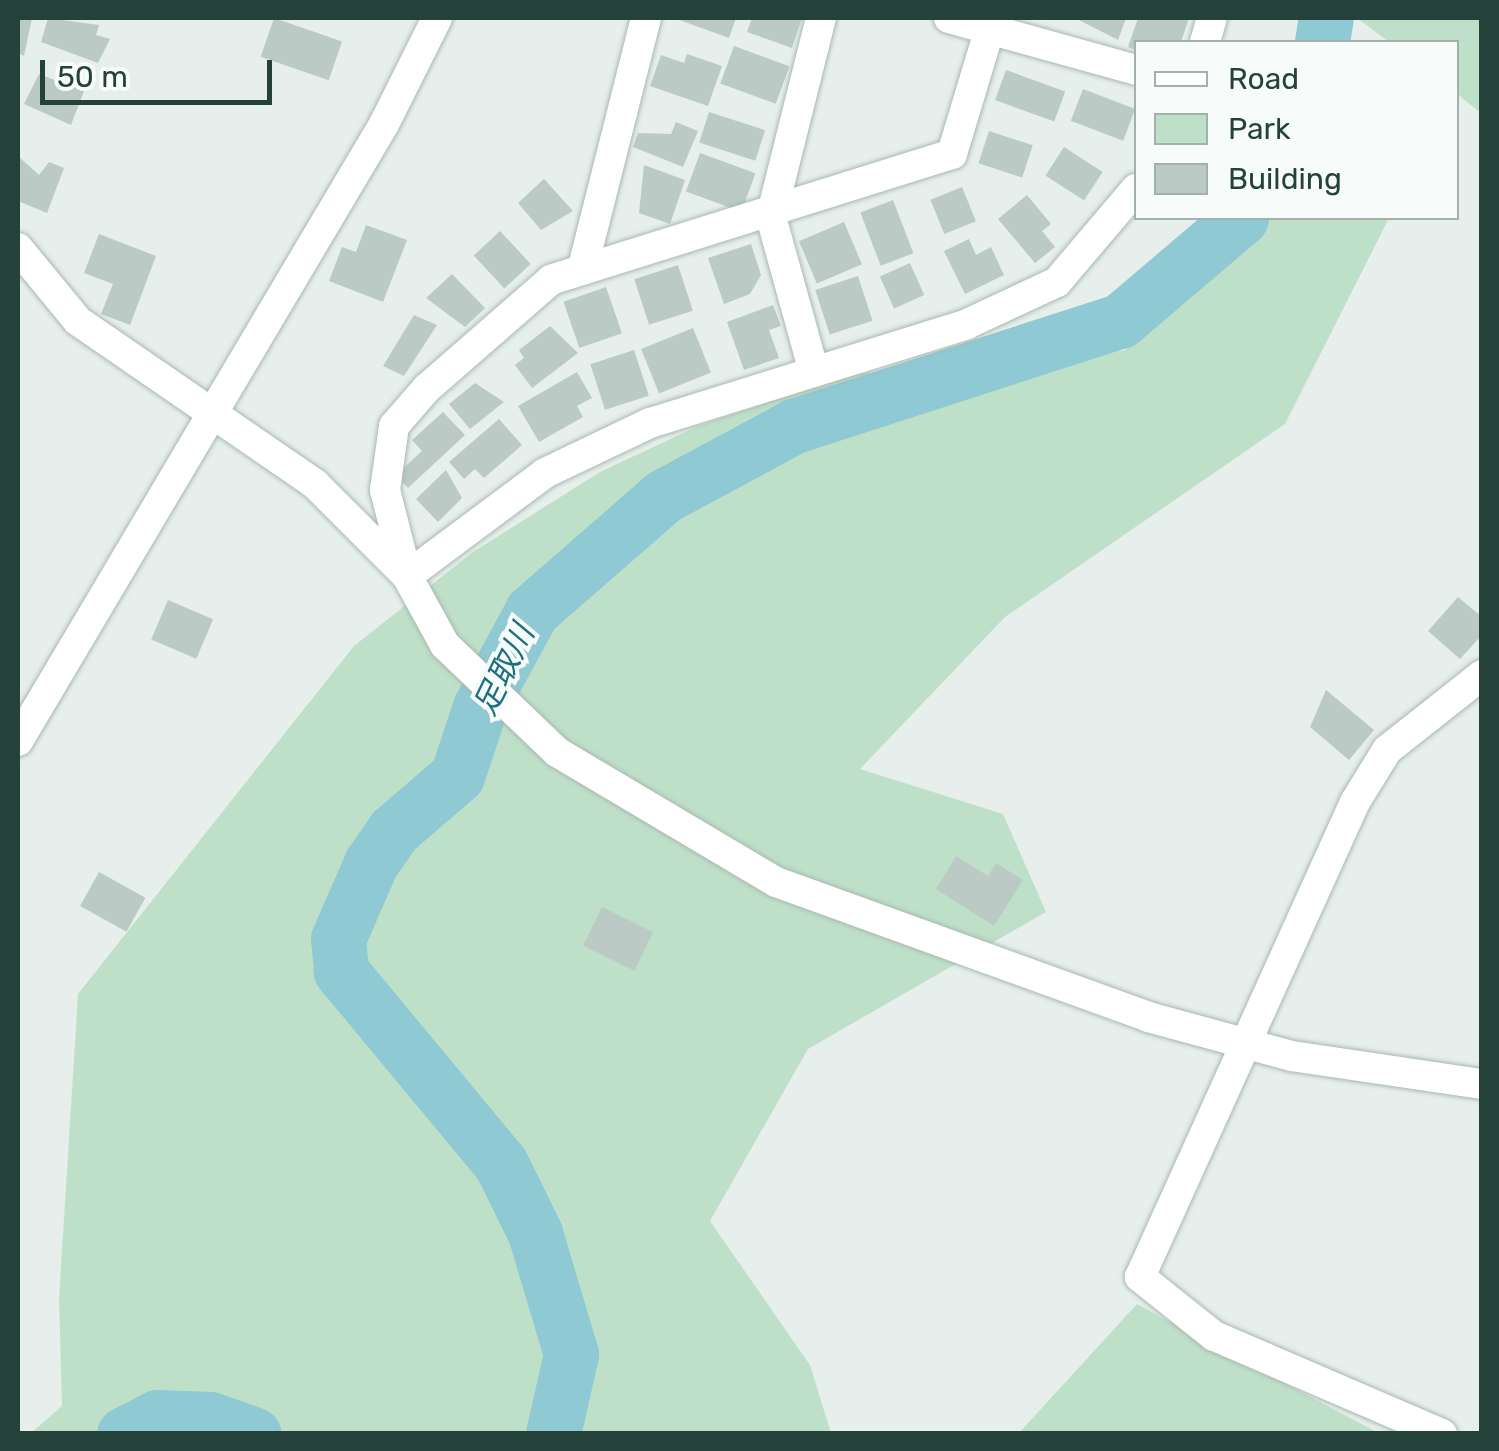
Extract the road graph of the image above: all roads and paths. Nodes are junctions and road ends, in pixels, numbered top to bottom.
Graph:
1 (437, 18) edge
2 (646, 18) edge
3 (821, 18) edge
4 (949, 18) edge
5 (990, 28) junction
6 (1134, 69) edge
7 (1134, 191) edge
8 (771, 217) junction
9 (18, 248) edge
10 (583, 267) junction
11 (814, 372) junction
12 (212, 405) junction
13 (407, 576) junction
14 (1482, 675) edge
15 (18, 741) edge
16 (1241, 1041) junction
17 (1482, 1084) edge
18 (1442, 1434) edge

1 - 12 street
2 - 10 street
3 - 8 street
4 - 5 street
5 - 6 street
5 - 8 street
7 - 11 street
8 - 10 street
8 - 11 street
9 - 12 street
10 - 13 street
11 - 13 street
12 - 13 street
12 - 15 street
13 - 16 street
14 - 16 street
16 - 17 street
16 - 18 street

